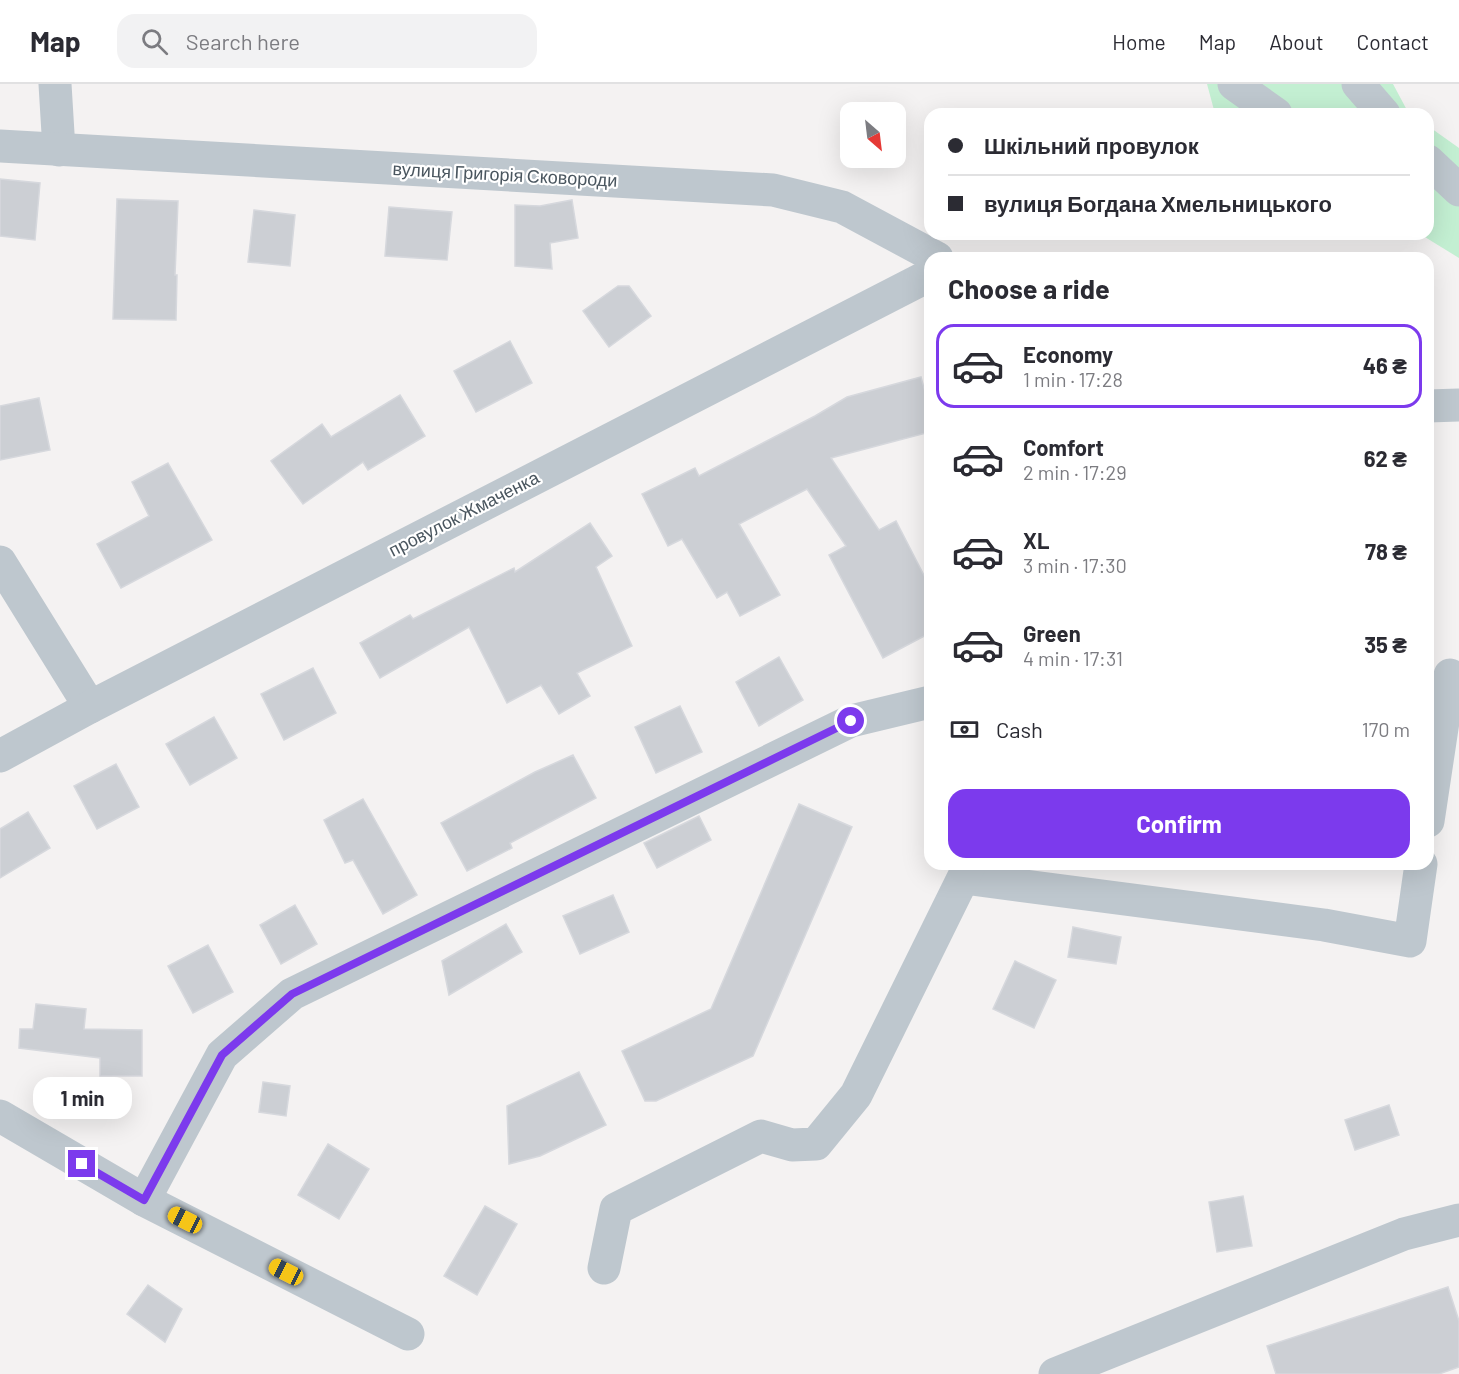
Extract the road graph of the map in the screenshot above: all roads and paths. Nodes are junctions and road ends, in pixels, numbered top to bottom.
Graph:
1 (55, 84) edge
2 (1234, 84) edge
3 (1358, 84) edge
4 (1268, 108) edge
5 (1379, 108) edge
6 (0, 146) edge
7 (59, 150) junction
8 (1434, 166) edge
9 (1459, 190) edge
10 (926, 252) edge
11 (924, 277) edge
12 (1459, 405) edge
13 (1434, 406) edge
14 (0, 562) edge
15 (1450, 675) dead end
16 (924, 703) edge
17 (90, 706) junction
18 (0, 756) edge
19 (1434, 781) edge
20 (1420, 870) edge
21 (967, 871) edge
22 (0, 1116) edge
23 (144, 1200) junction
24 (1459, 1220) edge
25 (604, 1268) dead end
26 (408, 1335) dead end
27 (1054, 1374) edge

1 - 7 street
2 - 4 street
3 - 5 street
6 - 7 street, вулиця Григорія Сковороди
7 - 10 street, вулиця Григорія Сковороди
8 - 9 street
11 - 17 street, провулок Жмаченка
12 - 13 street
14 - 17 street
15 - 19 street
16 - 23 street
17 - 18 street, провулок Жмаченка
20 - 21 street
21 - 25 street
22 - 23 street
23 - 26 street
24 - 27 street

